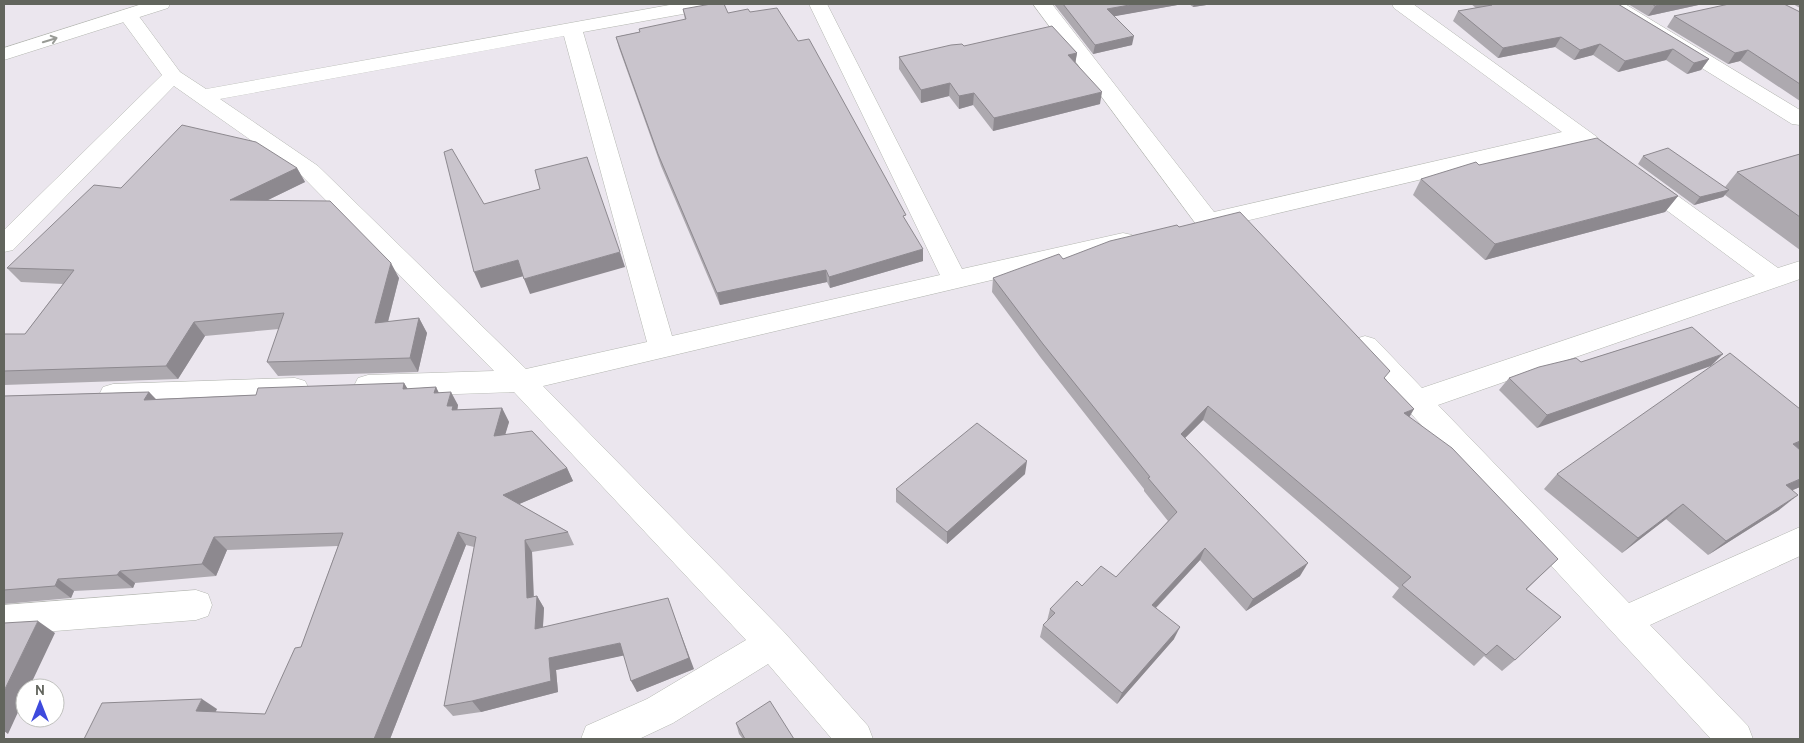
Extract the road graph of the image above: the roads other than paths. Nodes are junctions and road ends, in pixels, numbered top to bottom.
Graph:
1 (108, 4) edge
2 (161, 4) edge
3 (705, 4) edge
4 (818, 4) edge
5 (1042, 4) edge
6 (1401, 4) edge
7 (1612, 4) edge
8 (128, 15) junction
9 (1672, 18) dead end
10 (1645, 24) junction
11 (572, 28) junction
12 (4, 37) edge
13 (4, 54) edge
14 (173, 76) junction
15 (202, 96) junction
16 (1800, 120) edge
17 (1579, 135) junction
18 (1603, 152) edge
19 (1626, 169) edge
20 (1240, 214) junction
21 (1208, 221) junction
22 (1180, 228) edge
23 (1143, 236) edge
24 (1260, 236) edge
25 (4, 244) edge
26 (1800, 270) edge
27 (1776, 279) junction
28 (955, 280) junction
29 (1349, 329) edge
30 (662, 348) junction
31 (521, 381) junction
32 (83, 396) edge
33 (1417, 401) junction
34 (1800, 541) edge
35 (196, 605) dead end
36 (4, 620) edge
37 (1624, 622) junction
38 (772, 643) junction
39 (599, 739) edge
40 (855, 739) edge
41 (1735, 739) edge

1 - 12 street
2 - 8 street
3 - 11 street
4 - 28 street
5 - 21 street
6 - 17 street
7 - 10 street
13 -> 8 street
8 - 14 street
9 - 10 street
10 - 16 street
11 - 15 street
11 - 30 street
14 - 15 street
14 - 25 street
15 - 31 street
17 - 18 street
17 - 20 street
19 - 27 street
20 - 21 street
20 - 24 street
21 - 22 street
23 - 28 street
26 - 27 street
27 - 33 street
28 - 30 street
29 - 33 street
30 - 31 street
31 - 32 street
31 - 38 street
33 - 37 street
34 - 37 street
35 - 36 street
37 - 41 street
38 - 39 street
38 - 40 street

